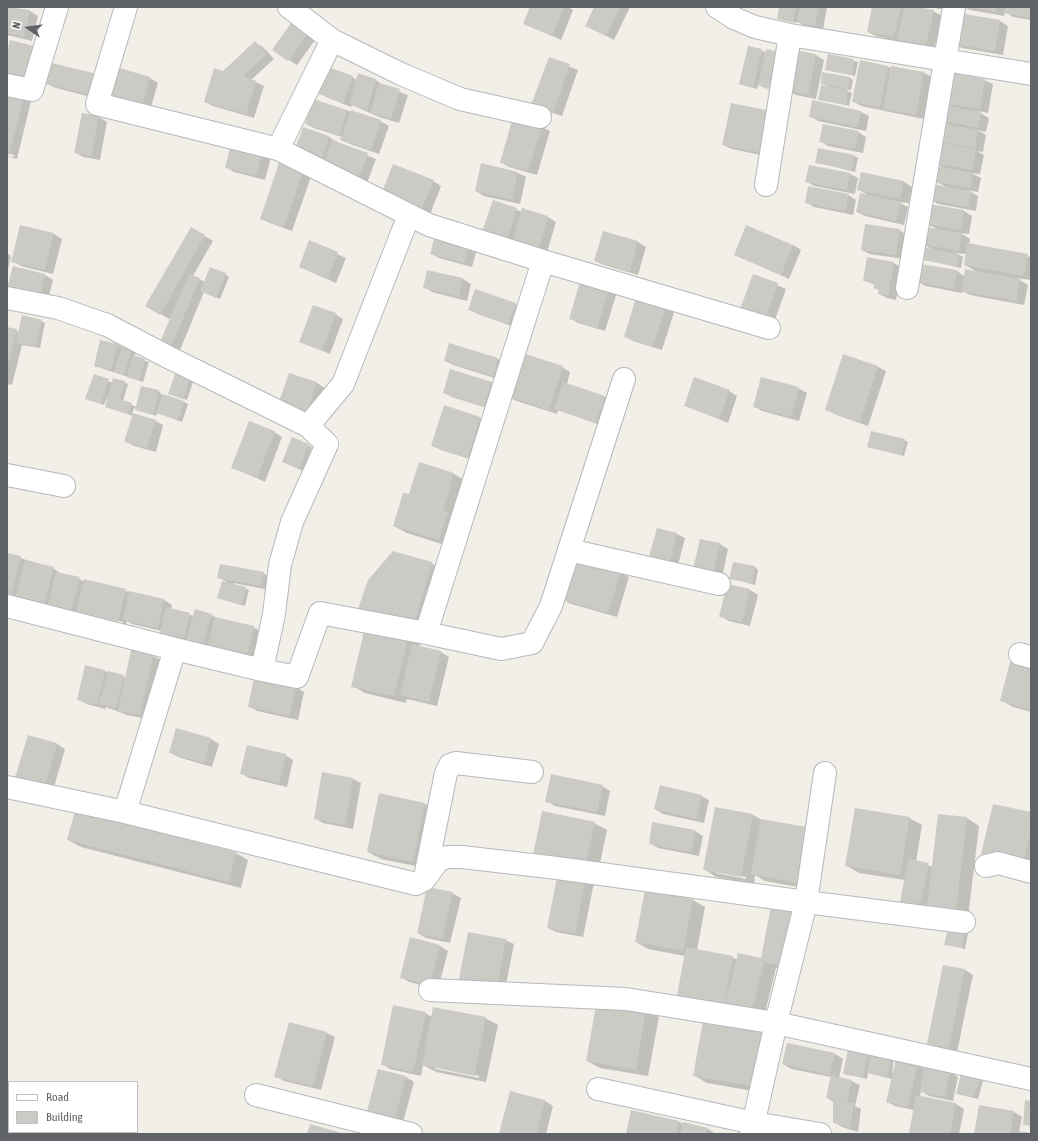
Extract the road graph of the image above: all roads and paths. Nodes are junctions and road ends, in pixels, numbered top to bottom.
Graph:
1 (57, 7) edge
2 (126, 7) edge
3 (289, 7) edge
4 (717, 7) edge
5 (954, 7) edge
6 (790, 35) junction
7 (332, 40) junction
8 (945, 60) junction
9 (1031, 74) edge
10 (7, 85) edge
11 (540, 117) dead end
12 (278, 149) junction
13 (766, 185) dead end
14 (409, 215) junction
15 (543, 261) junction
16 (907, 288) dead end
17 (7, 298) edge
18 (769, 328) dead end
19 (624, 379) dead end
20 (308, 426) junction
21 (7, 475) edge
22 (64, 486) dead end
23 (569, 550) junction
24 (719, 584) dead end
25 (7, 606) edge
26 (426, 633) junction
27 (175, 649) junction
28 (262, 670) junction
29 (532, 772) dead end
30 (826, 773) dead end
31 (7, 787) edge
32 (125, 812) junction
33 (986, 866) dead end
34 (1031, 872) edge
35 (424, 880) junction
36 (806, 902) junction
37 (964, 922) dead end
38 (430, 990) dead end
39 (776, 1023) junction
40 (1031, 1079) edge
41 (598, 1089) dead end
42 (256, 1095) dead end
43 (753, 1128) edge
44 (411, 1134) edge
45 (820, 1134) edge

1 - 10 street
2 - 12 street
3 - 7 street
4 - 6 street
5 - 8 street
6 - 8 street
6 - 13 street
7 - 11 street
7 - 12 street
8 - 9 street
8 - 16 street
12 - 14 street
14 - 15 street
14 - 20 street
15 - 18 street
15 - 26 street
17 - 20 street
19 - 23 street
20 - 28 street
21 - 22 street
23 - 24 street
23 - 26 street
25 - 27 street
26 - 28 street
27 - 28 street
27 - 32 street
29 - 35 street
30 - 36 street
31 - 32 street
32 - 35 street
33 - 34 street
35 - 36 street
36 - 37 street
36 - 39 street
38 - 39 street
39 - 40 street
39 - 43 street
41 - 43 street
42 - 44 street
43 - 45 street

